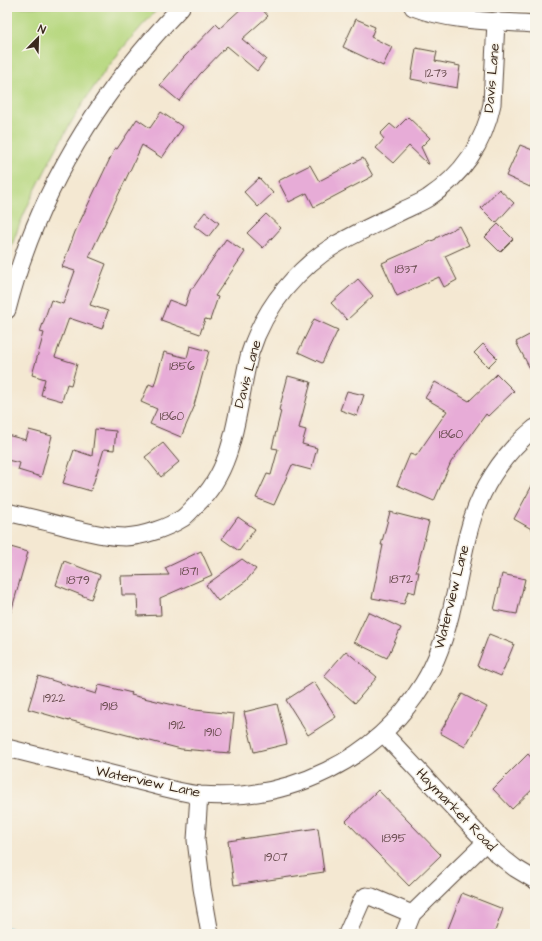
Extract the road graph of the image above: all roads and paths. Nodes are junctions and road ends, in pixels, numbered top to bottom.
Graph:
1 (181, 7) edge
2 (413, 7) edge
3 (496, 21) junction
4 (535, 24) edge
5 (7, 310) edge
6 (535, 428) edge
7 (7, 512) edge
8 (383, 733) junction
9 (7, 748) edge
10 (199, 794) junction
11 (486, 842) junction
12 (535, 880) edge
13 (412, 914) junction
14 (210, 934) edge
15 (348, 934) edge
16 (404, 934) edge

1 - 5 street
2 - 3 street
3 - 4 street
3 - 7 street, Davis Lane
6 - 8 street, Waterview Lane
8 - 10 street, Waterview Lane
8 - 11 street, Haymarket Road
9 - 10 street, Waterview Lane
10 - 14 street
11 - 12 street, Haymarket Road
11 - 13 street
13 - 15 street
13 - 16 street

